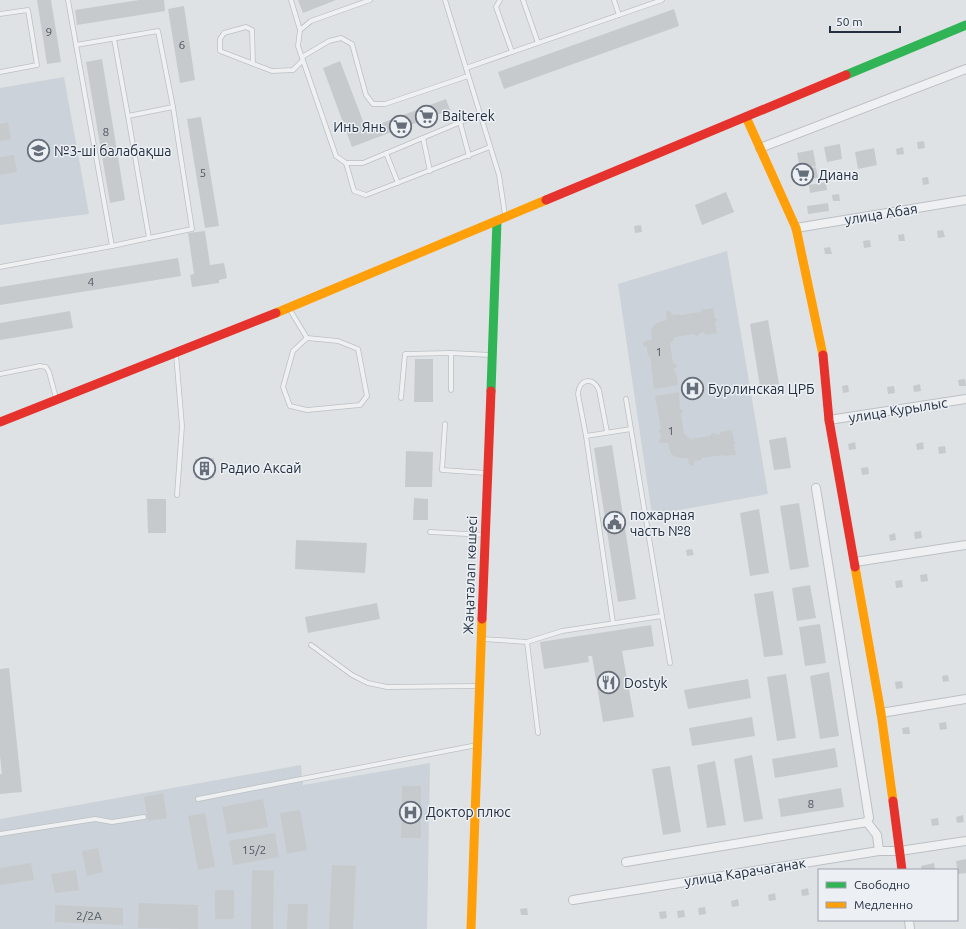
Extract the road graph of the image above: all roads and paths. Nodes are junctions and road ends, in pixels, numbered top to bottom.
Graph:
1 (68, 0) edge
2 (291, 0) edge
3 (370, 0) edge
4 (444, 0) edge
5 (500, 0) edge
6 (523, 0) edge
7 (614, 0) edge
8 (643, 0) edge
9 (662, 0) edge
10 (645, 6) junction
11 (0, 14) edge
12 (619, 15) junction
13 (966, 25) edge
14 (300, 30) junction
15 (114, 39) junction
16 (538, 43) junction
17 (76, 45) junction
18 (512, 52) junction
19 (303, 59) junction
20 (253, 64) junction
21 (466, 68) junction
22 (966, 69) edge
23 (0, 72) edge
24 (468, 76) junction
25 (173, 107) junction
26 (480, 114) junction
27 (128, 116) junction
28 (746, 117) junction
29 (460, 122) junction
30 (423, 138) junction
31 (490, 147) junction
32 (760, 148) junction
33 (386, 153) junction
34 (469, 156) junction
35 (346, 163) junction
36 (430, 170) junction
37 (398, 183) junction
38 (966, 200) edge
39 (501, 219) junction
40 (796, 228) junction
41 (149, 238) junction
42 (112, 246) junction
43 (0, 267) edge
44 (289, 308) junction
45 (307, 338) junction
46 (176, 353) junction
47 (451, 353) junction
48 (492, 354) junction
49 (0, 374) edge
50 (451, 390) dead end
51 (401, 398) dead end
52 (626, 399) dead end
53 (966, 399) edge
54 (57, 401) junction
55 (829, 420) junction
56 (0, 422) edge
57 (445, 424) dead end
58 (631, 429) junction
59 (607, 432) junction
60 (586, 436) junction
61 (487, 473) junction
62 (816, 488) dead end
63 (177, 495) dead end
64 (430, 532) dead end
65 (485, 535) junction
66 (966, 546) edge
67 (855, 562) junction
68 (662, 616) junction
69 (613, 622) junction
70 (482, 639) junction
71 (527, 642) junction
72 (311, 645) dead end
73 (670, 663) dead end
74 (480, 686) junction
75 (966, 699) edge
76 (880, 713) junction
77 (538, 733) dead end
78 (478, 745) junction
79 (198, 799) dead end
80 (144, 816) dead end
81 (867, 822) junction
82 (0, 834) edge
83 (966, 841) edge
84 (879, 851) junction
85 (900, 851) junction
86 (626, 862) dead end
87 (902, 869) edge
88 (572, 900) dead end
89 (471, 929) edge

1 - 17 lane
2 - 14 lane
3 - 14 lane
4 - 21 lane
5 - 18 lane
6 - 16 lane
7 - 12 lane
8 - 10 lane
9 - 10 lane
10 - 12 lane
11 - 23 lane
12 - 16 lane
13 - 28 main road
14 - 19 lane
15 - 17 lane
15 - 25 lane
15 - 27 lane
16 - 18 lane
17 - 42 lane
18 - 21 lane
19 - 20 lane
19 - 24 lane
19 - 35 lane
20 - 20 lane
21 - 24 lane
22 - 32 street
24 - 26 lane
25 - 27 lane
25 - 41 lane
26 - 29 lane
26 - 31 lane
27 - 41 lane
28 - 32 main road
28 - 39 main road
29 - 30 lane
29 - 34 lane
30 - 33 lane
30 - 36 lane
31 - 34 lane
31 - 39 lane
32 - 40 main road
33 - 35 lane
33 - 37 lane
34 - 36 lane
35 - 37 lane
36 - 37 lane
38 - 40 street, улица Абая
39 - 44 main road
39 - 48 main road, Жаңаталап көшесі
40 - 55 main road
41 - 42 lane
42 - 43 lane
44 - 45 lane
44 - 46 main road
45 - 45 lane
46 - 54 main road
46 - 63 lane
47 - 48 lane
47 - 50 lane
47 - 51 lane
48 - 61 main road, Жаңаталап көшесі
49 - 54 lane
52 - 58 lane
53 - 55 street, улица Курылыс
54 - 56 main road
55 - 67 main road
57 - 61 lane
58 - 59 lane
58 - 68 lane
59 - 60 lane
59 - 60 lane
60 - 69 lane
61 - 65 main road, Жаңаталап көшесі
62 - 81 street
64 - 65 lane
65 - 70 main road, Жаңаталап көшесі
66 - 67 street
67 - 76 main road
68 - 69 lane
68 - 73 lane
69 - 71 lane
70 - 71 lane
70 - 74 main road, Жаңаталап көшесі
71 - 77 lane
72 - 74 lane
74 - 78 main road, Жаңаталап көшесі
75 - 76 street
76 - 85 main road
78 - 79 lane
78 - 89 main road, Жаңаталап көшесі
80 - 82 lane
81 - 84 street
81 - 86 street
83 - 85 street, улица Карачаганак
84 - 85 street, улица Карачаганак
84 - 88 street, улица Карачаганак
85 - 87 main road

